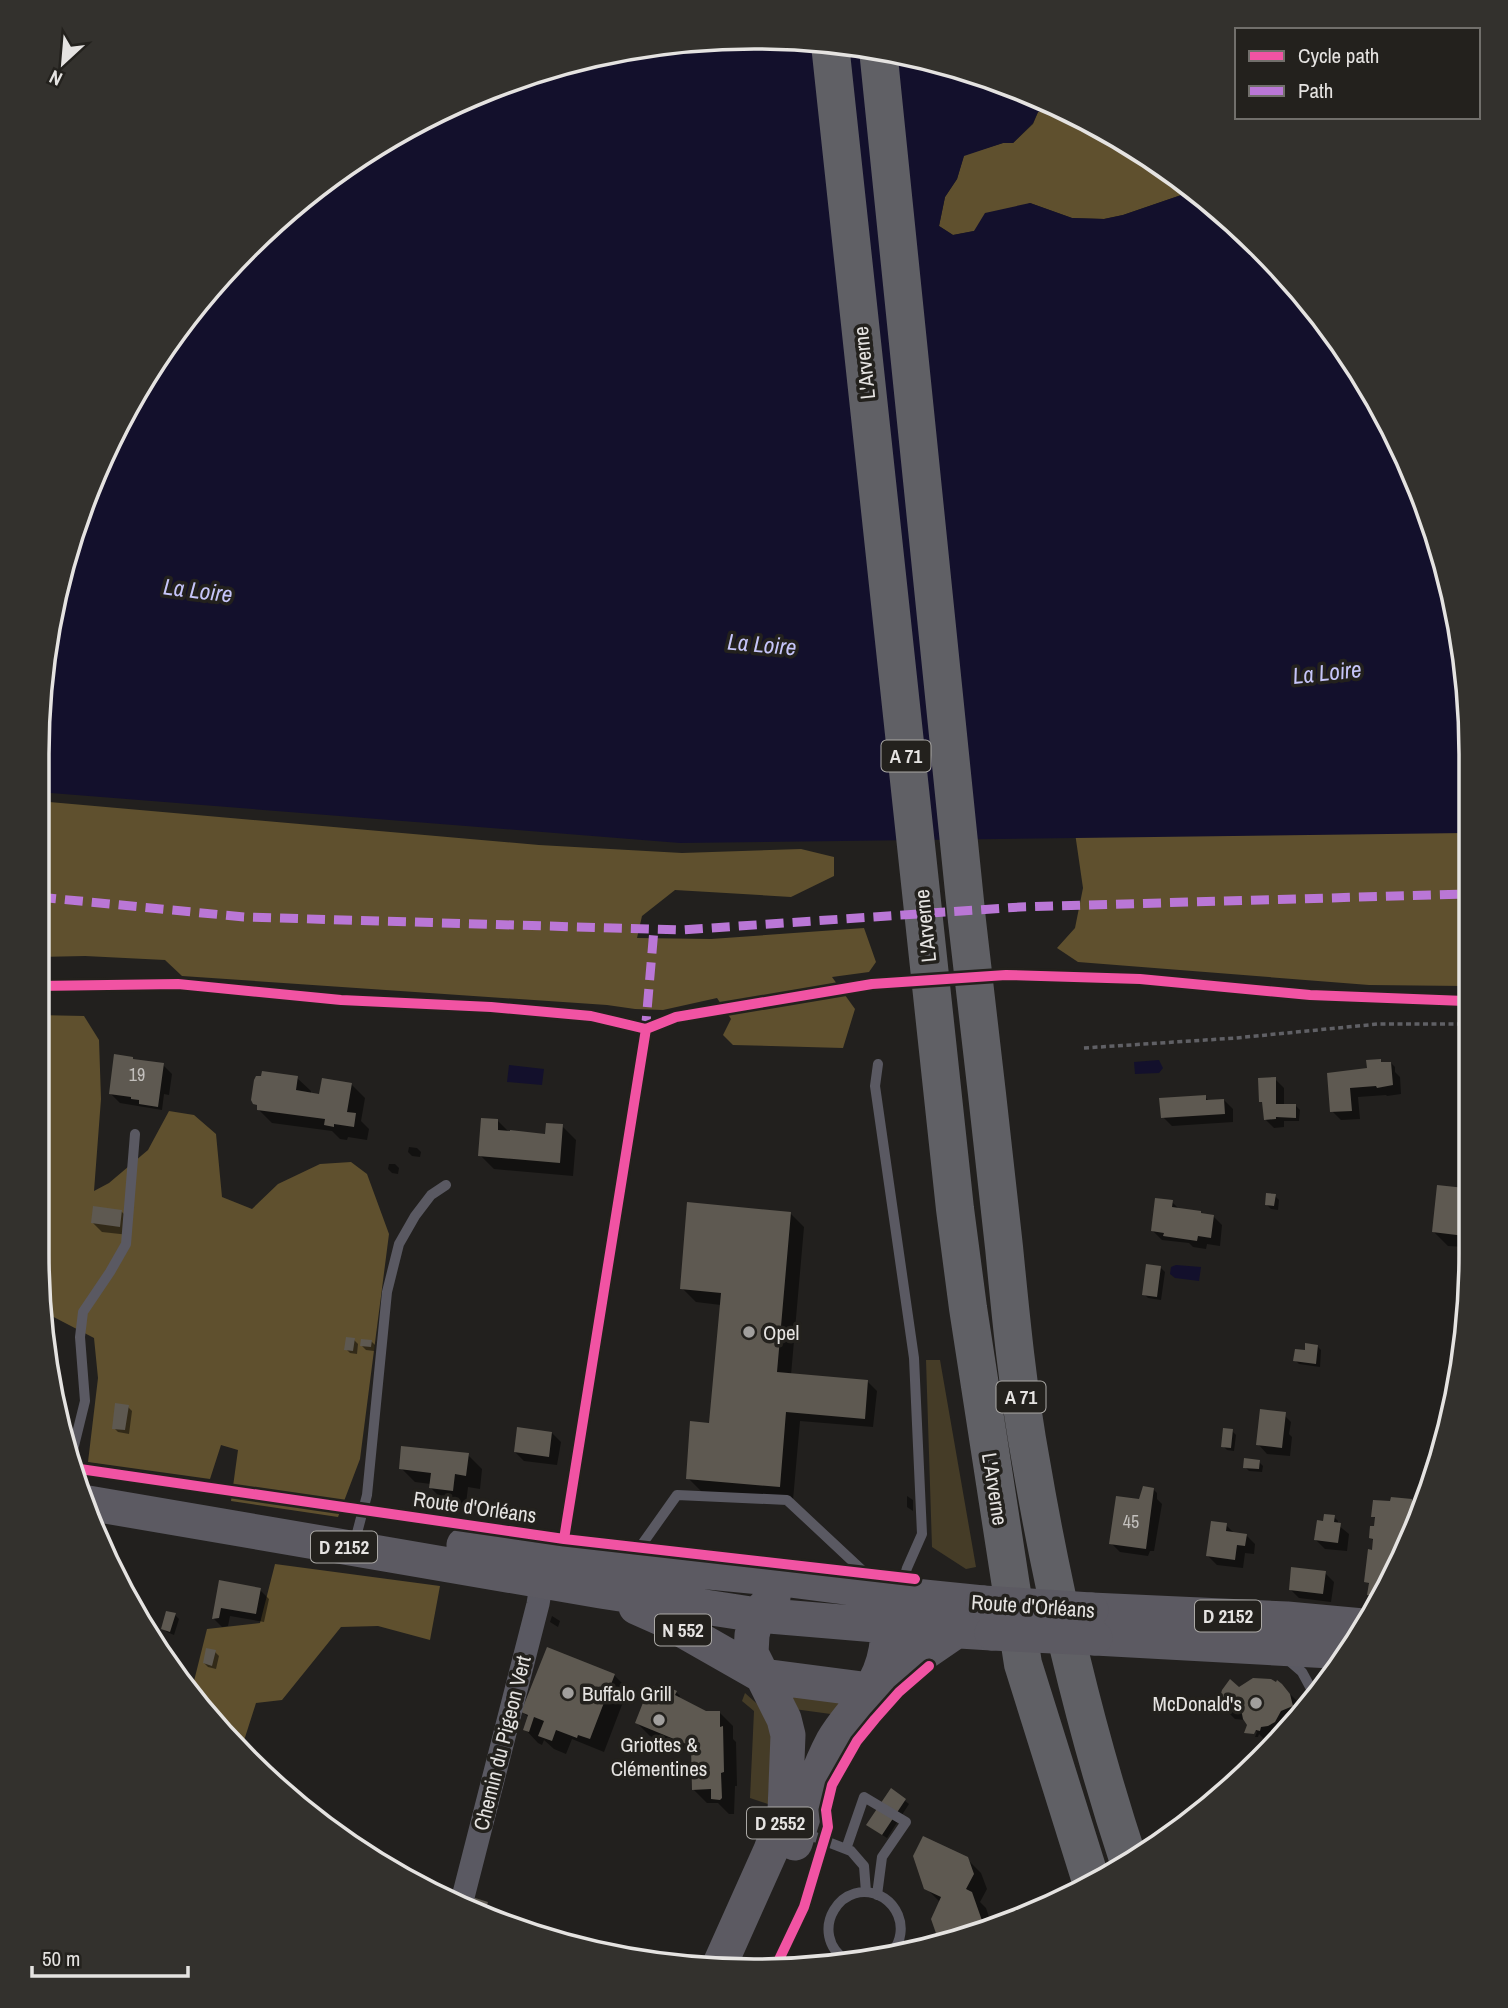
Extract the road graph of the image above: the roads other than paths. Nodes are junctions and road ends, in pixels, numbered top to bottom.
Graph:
1 (831, 54) edge
2 (879, 61) edge
3 (878, 1064) dead end
4 (135, 1134) dead end
5 (446, 1185) dead end
6 (75, 1442) edge
7 (89, 1488) edge
8 (95, 1504) edge
9 (357, 1534) junction
10 (628, 1564) junction
11 (542, 1580) junction
12 (790, 1580) junction
13 (601, 1591) junction
14 (889, 1604) junction
15 (757, 1615) junction
16 (987, 1618) junction
17 (1093, 1624) junction
18 (1353, 1625) edge
19 (956, 1631) junction
20 (1274, 1648) junction
21 (1336, 1651) edge
22 (1023, 1664) junction
23 (763, 1676) junction
24 (1310, 1687) edge
25 (870, 1690) junction
26 (1088, 1725) junction
27 (799, 1831) junction
28 (1144, 1841) edge
29 (846, 1849) junction
30 (1126, 1852) edge
31 (1089, 1874) edge
32 (1066, 1886) edge
33 (872, 1893) junction
34 (463, 1896) edge
35 (897, 1944) edge
36 (839, 1954) edge
37 (723, 1958) edge
38 (745, 1959) edge

1 - 22 highway, L'Arverne / A 71
2 - 26 highway, L'Arverne / A 71
3 - 14 lane
4 - 6 lane
5 - 9 lane
7 - 9 main road, Route d'Orléans / D 2152
8 - 11 main road, Route d'Orléans / D 2152
9 - 10 main road, Route d'Orléans / D 2152
10 - 12 main road, Route d'Orléans / D 2152
10 - 14 lane
11 - 13 main road, Route d'Orléans / D 2152
11 - 34 street, Chemin du Pigeon Vert
12 - 14 main road, Route d'Orléans / D 2152
12 - 15 main road
13 - 15 main road, Route d'Orléans / D 2152
13 - 23 main road, N 552
14 - 15 main road, Route d'Orléans / D 2152
14 - 16 main road, Route d'Orléans / D 2152
14 - 19 main road, Route d'Orléans / D 2152
14 - 25 main road
15 - 23 main road
16 - 17 main road, Route d'Orléans / D 2152, bridge
16 - 19 main road, Route d'Orléans / D 2152
17 - 18 main road, Route d'Orléans / D 2152
17 - 20 main road, Route d'Orléans / D 2152
19 - 25 main road
20 - 21 main road, Route d'Orléans / D 2152
20 - 24 lane
22 - 31 highway, L'Arverne / A 71
22 - 32 highway
23 - 25 main road
23 - 37 main road, D 2552
25 - 27 main road, D 2552
26 - 28 highway
26 - 30 highway, L'Arverne / A 71
27 - 29 lane
27 - 38 main road, D 2552
29 - 33 lane
29 - 33 lane
33 - 35 lane
33 - 36 lane

